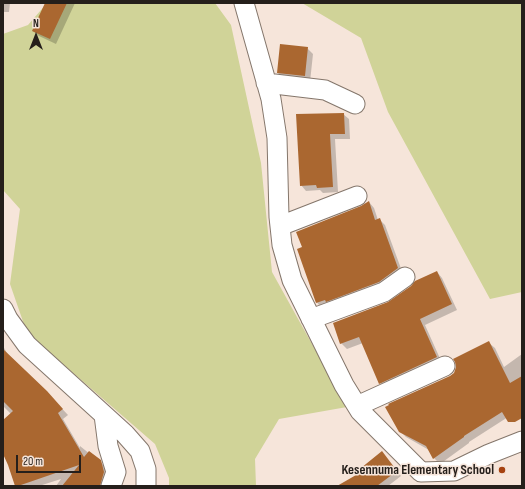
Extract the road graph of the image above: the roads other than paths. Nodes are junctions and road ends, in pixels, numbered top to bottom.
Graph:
1 (244, 3) edge
2 (266, 83) junction
3 (356, 104) dead end
4 (350, 192) dead end
5 (280, 226) junction
6 (406, 277) dead end
7 (3, 309) edge
8 (311, 319) junction
9 (445, 366) dead end
10 (358, 406) junction
11 (104, 415) junction
12 (522, 441) edge
13 (419, 479) edge
14 (111, 486) edge
15 (146, 486) edge

1 - 2 street
2 - 3 street
2 - 5 street
4 - 5 street
5 - 8 street
6 - 8 street
7 - 11 street
8 - 10 street
9 - 10 street
10 - 13 street
11 - 14 street
11 - 15 street
12 - 13 street

